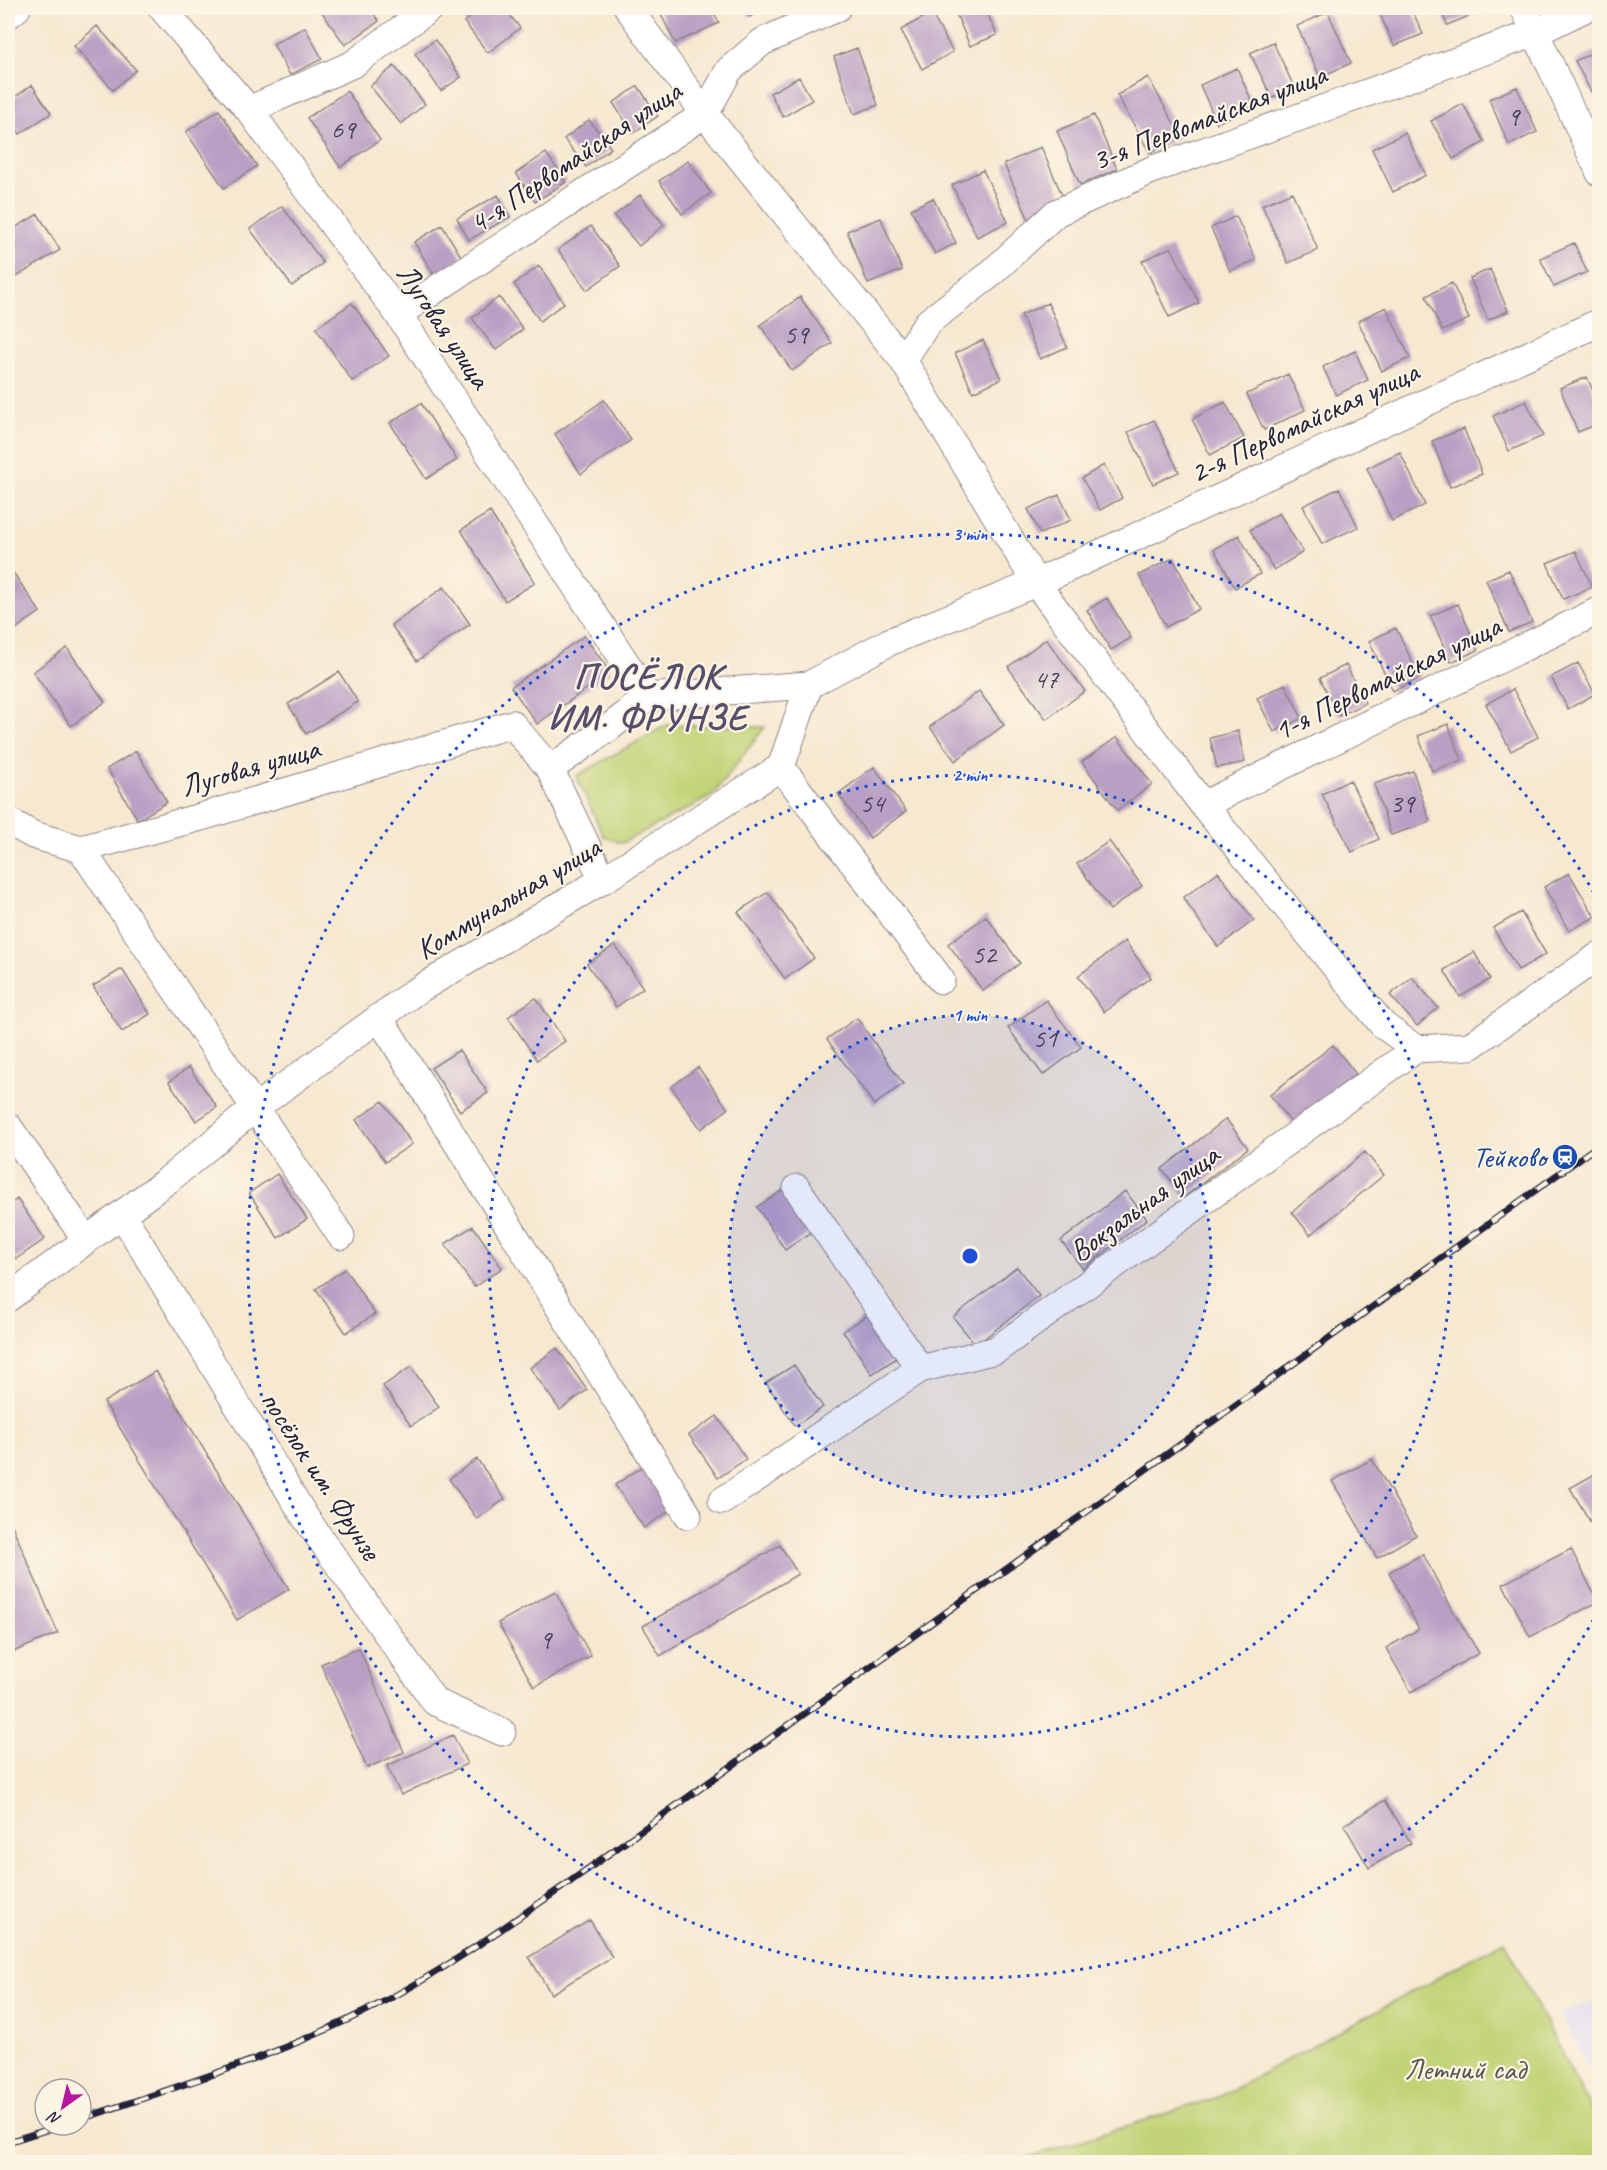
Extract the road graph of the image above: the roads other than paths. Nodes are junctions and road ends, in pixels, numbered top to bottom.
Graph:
1 (16, 8) edge
2 (162, 8) edge
3 (430, 8) edge
4 (628, 8) edge
5 (837, 8) edge
6 (1524, 8) edge
7 (1586, 8) edge
8 (8, 15) edge
9 (1535, 33) junction
10 (249, 110) junction
11 (705, 114) junction
12 (1599, 173) edge
13 (398, 314) junction
14 (1599, 322) edge
15 (903, 360) junction
16 (1036, 583) junction
17 (1599, 610) edge
18 (808, 685) junction
19 (648, 697) junction
20 (781, 767) junction
21 (550, 769) junction
22 (1203, 805) junction
23 (8, 821) edge
24 (81, 849) junction
25 (603, 880) junction
26 (1599, 955) edge
27 (941, 980) dead end
28 (379, 1017) junction
29 (1416, 1049) junction
30 (255, 1108) junction
31 (8, 1126) edge
32 (797, 1188) dead end
33 (122, 1214) junction
34 (340, 1236) dead end
35 (86, 1240) junction
36 (8, 1298) edge
37 (920, 1370) junction
38 (722, 1502) dead end
39 (688, 1515) dead end
40 (502, 1732) dead end

1 - 8 street
2 - 10 street, Луговая улица
3 - 10 street
4 - 11 street
5 - 11 street, 4-я Первомайская улица
6 - 9 street
7 - 9 street, 3-я Первомайская улица
9 - 12 street
9 - 15 street, 3-я Первомайская улица
10 - 13 street, Луговая улица
11 - 13 street, 4-я Первомайская улица
11 - 15 street
13 - 19 street, Луговая улица
14 - 16 street, 2-я Первомайская улица
15 - 16 street
16 - 18 street
16 - 22 street
17 - 22 street, 1-я Первомайская улица
18 - 19 street
18 - 20 street
19 - 21 street
20 - 25 street, Коммунальная улица
20 - 27 street
21 - 24 street, Луговая улица
21 - 25 street
22 - 29 street
23 - 24 street
24 - 30 street
25 - 28 street, Коммунальная улица
26 - 29 street
28 - 30 street, Коммунальная улица
28 - 39 street
29 - 37 street, Вокзальная улица
30 - 33 street, Коммунальная улица
30 - 34 street
31 - 35 street
32 - 37 street
33 - 35 street, Коммунальная улица
33 - 40 street, посёлок им. Фрунзе
35 - 36 street, Коммунальная улица
37 - 38 street, Вокзальная улица

